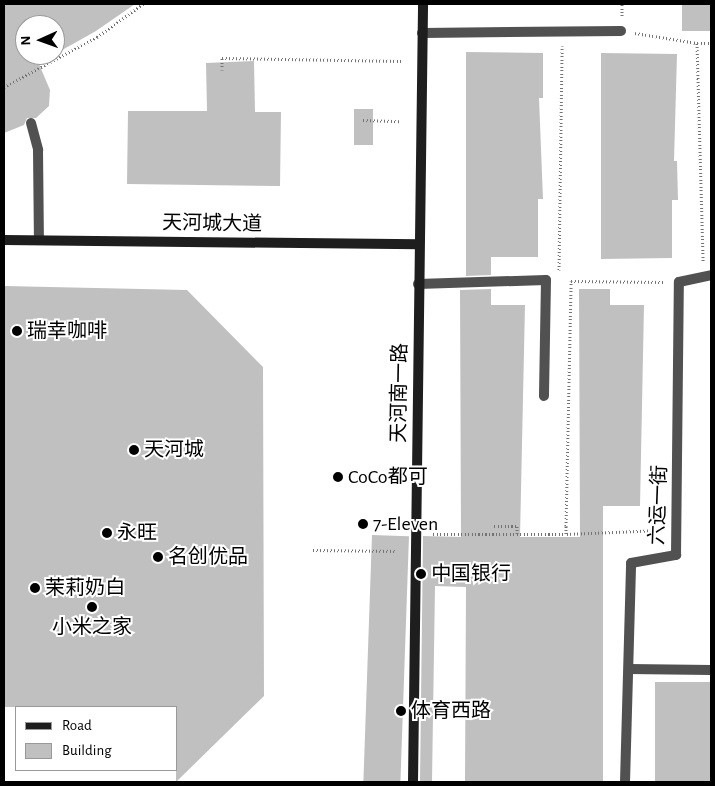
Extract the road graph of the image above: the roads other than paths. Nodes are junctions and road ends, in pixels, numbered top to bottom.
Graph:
1 (422, 4) edge
2 (622, 31) road end
3 (422, 33) junction
4 (31, 123) dead end
5 (4, 240) edge
6 (39, 240) junction
7 (419, 244) junction
8 (707, 275) edge
9 (418, 284) junction
10 (544, 396) dead end
11 (629, 669) junction
12 (711, 670) edge
13 (413, 782) edge
14 (625, 782) edge

1 - 3 street, 天河南一路
2 - 3 street
3 - 7 street, 天河南一路
4 - 6 street
5 - 6 street, 天河城大道
6 - 7 street, 天河城大道
7 - 9 street, 天河南一路
8 - 11 street, 六运一街
9 - 10 street
9 - 13 street, 天河南一路
11 - 12 street
11 - 14 street, 六运一街

